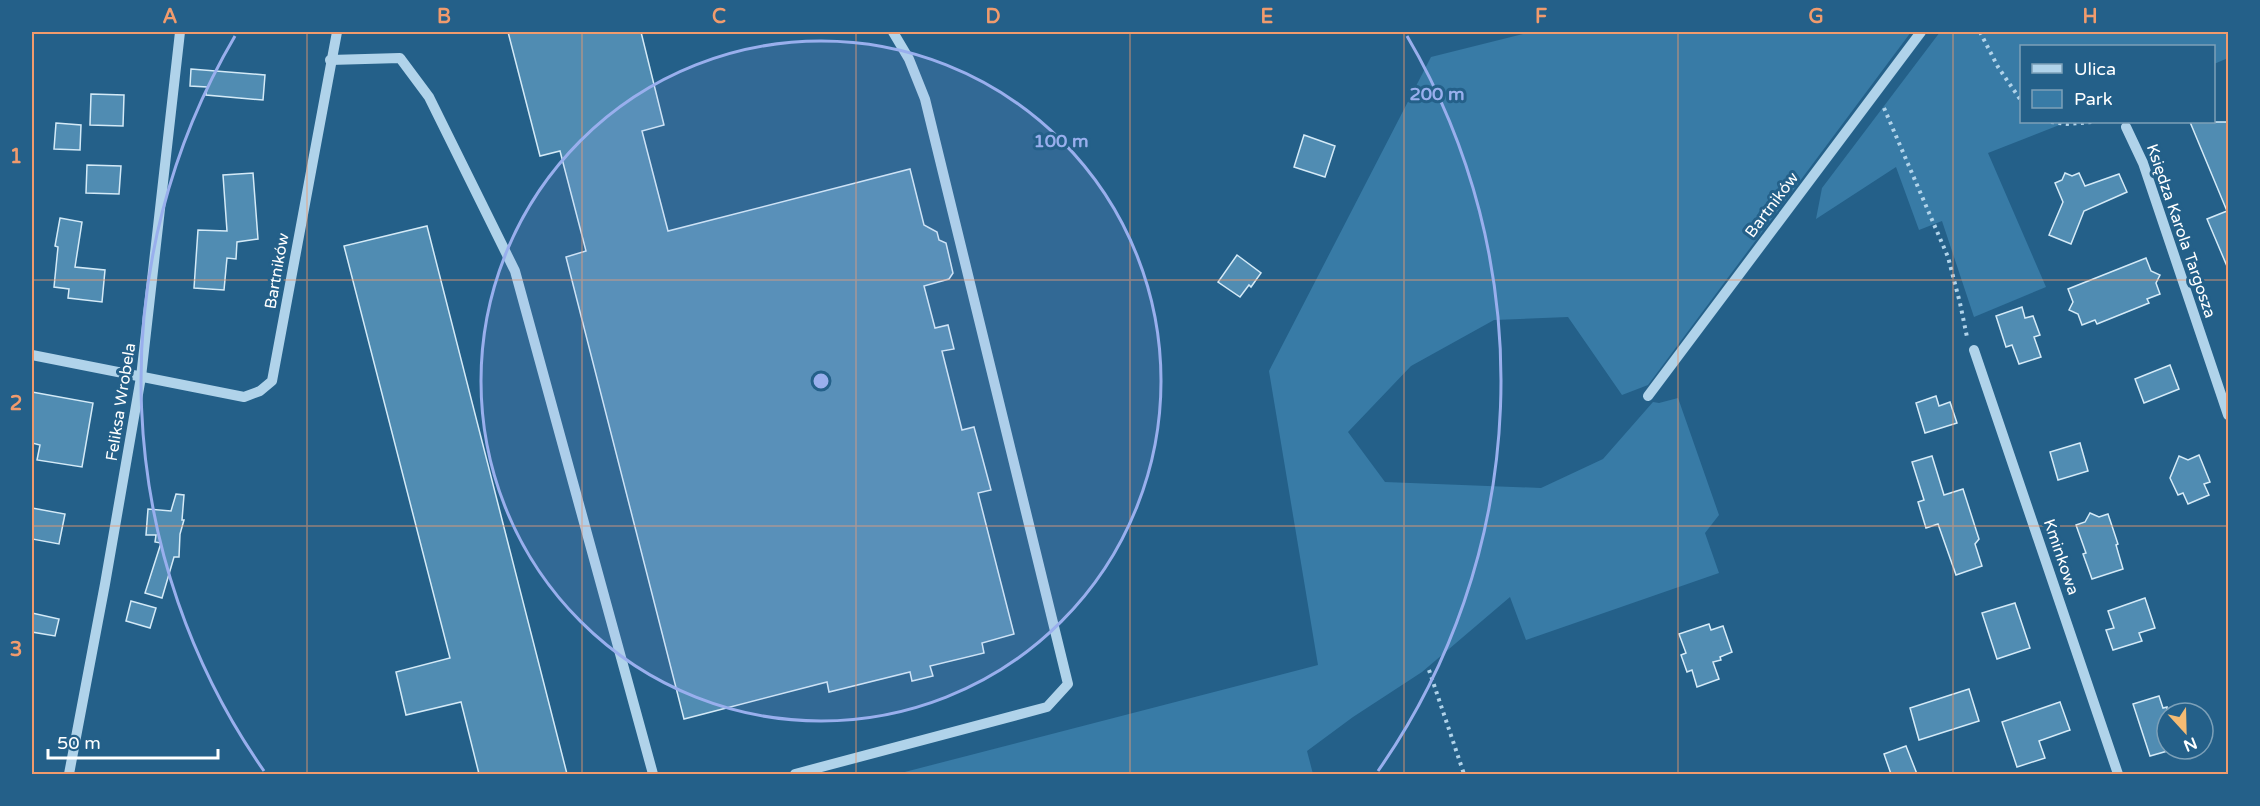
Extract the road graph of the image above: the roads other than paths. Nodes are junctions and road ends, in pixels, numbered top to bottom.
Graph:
1 (180, 32) edge
2 (337, 32) edge
3 (893, 32) edge
4 (1921, 32) edge
5 (330, 60) junction
6 (2126, 127) dead end
7 (1974, 350) road end
8 (32, 355) edge
9 (141, 377) junction
10 (1648, 396) dead end
11 (2229, 415) edge
12 (69, 774) edge
13 (653, 774) edge
14 (795, 774) edge
15 (2118, 774) edge

1 - 9 street, Feliksa Wrobela
2 - 5 street, Bartników
3 - 14 street
4 - 10 street, Bartników
5 - 9 street, Bartników
5 - 13 street
6 - 11 street, Księdza Karola Targosza
7 - 15 street, Kminkowa
8 - 9 street
9 - 12 street, Feliksa Wrobela

